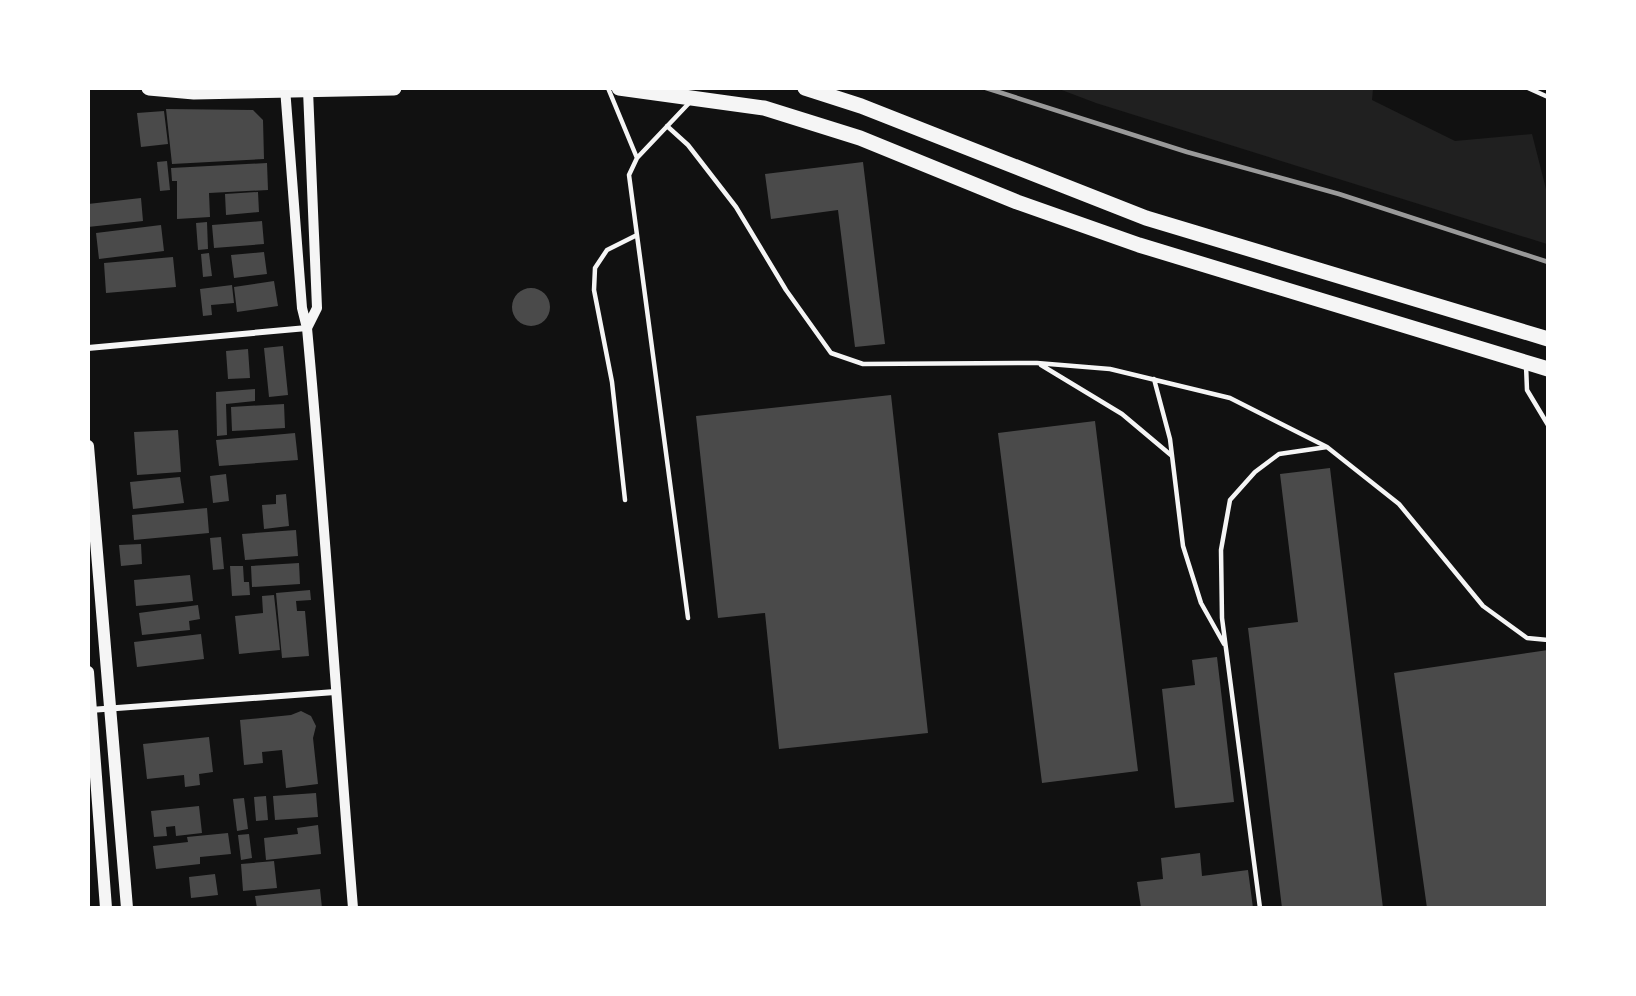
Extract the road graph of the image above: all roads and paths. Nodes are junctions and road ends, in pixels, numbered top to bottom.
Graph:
1 (149, 88) edge
2 (394, 88) edge
3 (608, 88) edge
4 (619, 88) edge
5 (805, 88) edge
6 (1528, 88) edge
7 (285, 90) edge
8 (309, 90) junction
9 (694, 97) junction
10 (1548, 97) edge
11 (667, 126) junction
12 (637, 158) junction
13 (637, 235) junction
14 (307, 328) junction
15 (1548, 339) edge
16 (88, 348) edge
17 (1037, 363) junction
18 (1526, 364) junction
19 (1548, 369) edge
20 (1154, 380) junction
21 (1548, 425) edge
22 (88, 446) edge
23 (1327, 447) junction
24 (1172, 456) junction
25 (625, 500) dead end
26 (688, 618) dead end
27 (1548, 640) edge
28 (1226, 646) junction
29 (88, 672) edge
30 (335, 692) junction
31 (112, 707) junction
32 (90, 710) edge
33 (106, 908) edge
34 (127, 908) edge
35 (353, 908) edge
36 (1260, 908) edge

1 - 7 main road
2 - 8 main road
3 - 12 lane
4 - 9 main road
5 - 15 main road
6 - 10 lane
7 - 8 main road
7 - 14 street
8 - 14 street
9 - 11 lane
9 - 18 main road
11 - 12 lane
11 - 17 lane
12 - 13 lane
13 - 25 lane
13 - 26 lane
14 - 16 street
14 - 30 street
17 - 20 lane
17 - 24 lane
18 - 19 main road
18 - 21 lane
20 - 23 lane
20 - 24 lane
22 - 31 main road
23 - 27 lane
23 - 28 lane
24 - 28 lane
28 - 36 lane
29 - 32 main road
30 - 31 street
30 - 35 street
31 - 32 street
31 - 34 main road
32 - 33 main road

